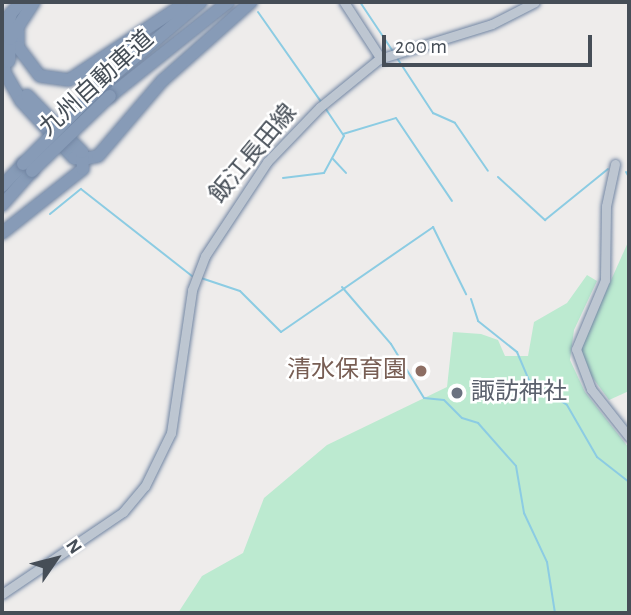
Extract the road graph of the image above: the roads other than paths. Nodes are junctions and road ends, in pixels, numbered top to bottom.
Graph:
1 (187, 2) edge
2 (201, 2) edge
3 (228, 2) edge
4 (251, 2) edge
5 (344, 2) edge
6 (535, 2) edge
7 (27, 5) edge
8 (11, 13) junction
9 (2, 24) edge
10 (2, 47) edge
11 (381, 59) junction
12 (106, 91) junction
13 (82, 159) junction
14 (615, 164) dead end
15 (28, 168) junction
16 (2, 186) edge
17 (2, 205) edge
18 (2, 233) edge
19 (629, 437) edge
20 (2, 594) edge

1 - 7 highway
2 - 12 highway, 九州自動車道
3 - 12 highway, 九州自動車道
4 - 13 highway
5 - 11 main road
6 - 11 main road, 飯江長田線
7 - 8 highway
7 - 13 highway
8 - 9 highway
8 - 10 highway
10 - 13 highway
11 - 20 main road, 飯江長田線
12 - 15 highway, 九州自動車道, bridge
13 - 18 highway
14 - 19 main road
15 - 16 highway, 九州自動車道
15 - 17 highway, 九州自動車道

